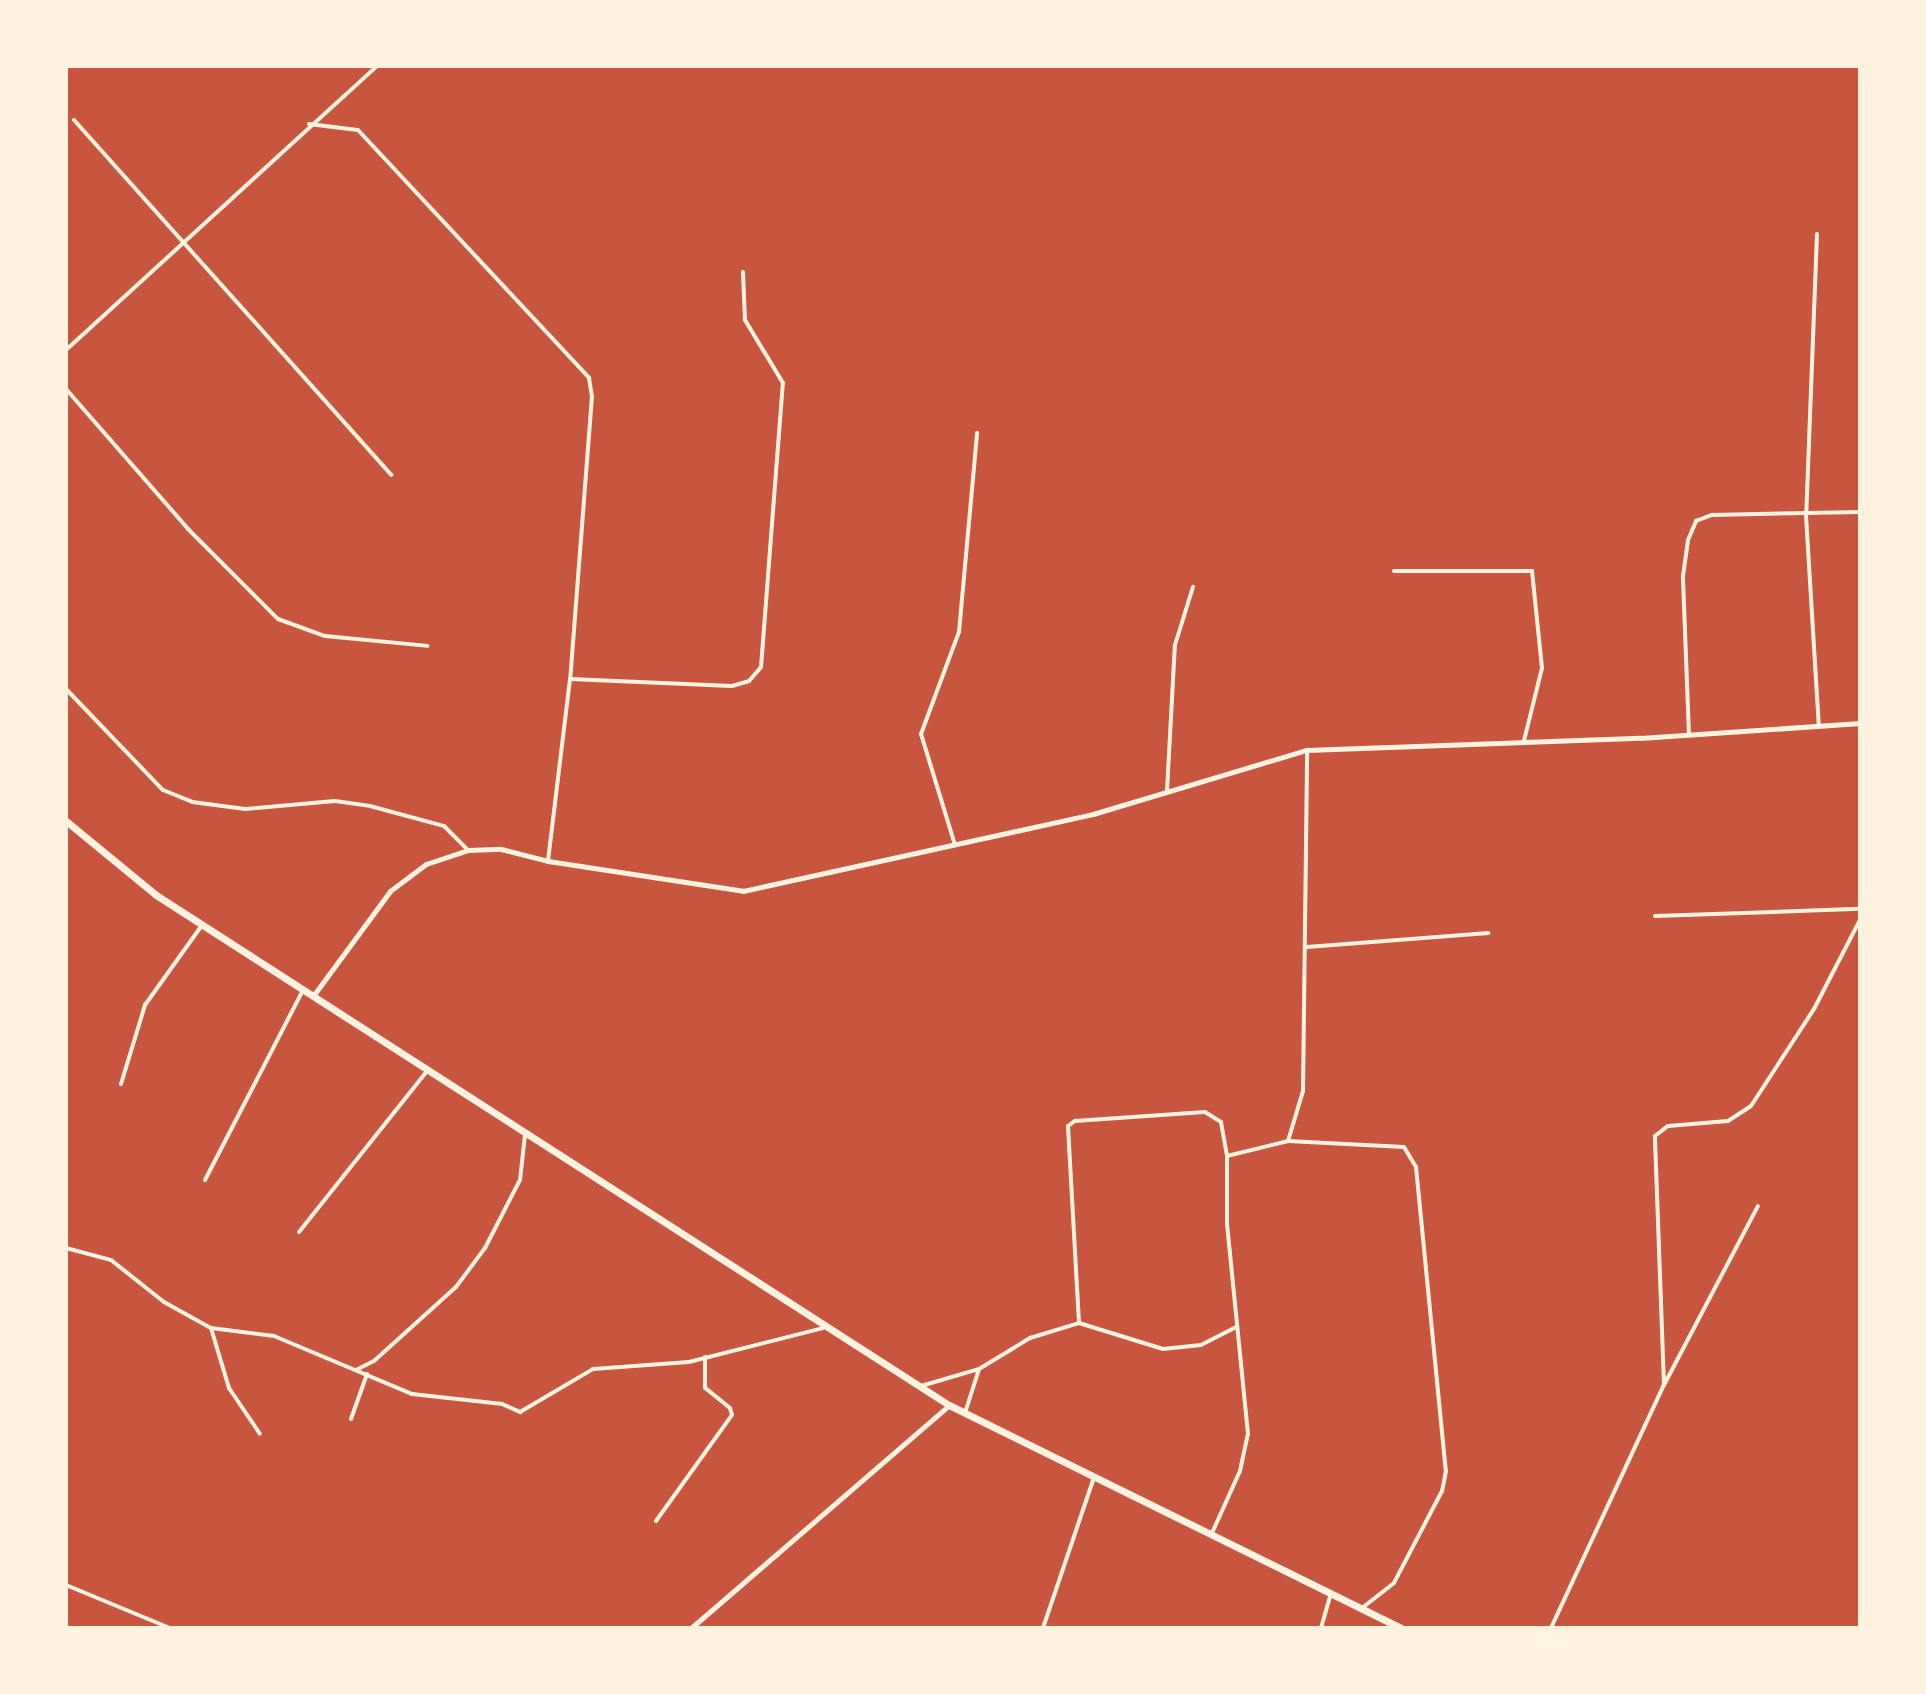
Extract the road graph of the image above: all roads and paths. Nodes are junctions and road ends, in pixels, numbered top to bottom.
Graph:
1 (377, 66) edge
2 (74, 120) dead end
3 (309, 124) junction
4 (1817, 234) dead end
5 (186, 242) junction
6 (743, 272) dead end
7 (66, 350) edge
8 (66, 389) edge
9 (977, 433) dead end
10 (391, 475) dead end
11 (1860, 512) edge
12 (1806, 516) junction
13 (1394, 571) dead end
14 (1193, 587) dead end
15 (428, 646) dead end
16 (570, 679) junction
17 (66, 689) edge
18 (1860, 723) edge
19 (1819, 726) junction
20 (1689, 735) junction
21 (1524, 741) junction
22 (1307, 750) junction
23 (1167, 794) junction
24 (66, 821) edge
25 (955, 845) junction
26 (468, 850) junction
27 (548, 861) junction
28 (1860, 909) edge
29 (1655, 916) dead end
30 (1860, 920) edge
31 (202, 925) junction
32 (1488, 933) dead end
33 (1306, 947) junction
34 (303, 990) junction
35 (313, 996) junction
36 (428, 1070) junction
37 (121, 1084) dead end
38 (526, 1132) junction
39 (1288, 1141) junction
40 (1227, 1156) junction
41 (205, 1180) dead end
42 (1758, 1206) dead end
43 (299, 1232) dead end
44 (66, 1248) edge
45 (1079, 1323) junction
46 (1237, 1327) junction
47 (211, 1328) junction
48 (823, 1328) junction
49 (705, 1357) junction
50 (979, 1369) junction
51 (356, 1370) junction
52 (367, 1374) junction
53 (1664, 1385) junction
54 (918, 1386) junction
55 (949, 1405) junction
56 (965, 1413) junction
57 (351, 1419) dead end
58 (260, 1434) dead end
59 (1093, 1480) junction
60 (656, 1521) dead end
61 (1210, 1535) junction
62 (66, 1585) edge
63 (1331, 1594) junction
64 (1361, 1608) junction
65 (170, 1628) edge
66 (691, 1628) edge
67 (1043, 1628) edge
68 (1321, 1628) edge
69 (1401, 1628) edge
70 (1551, 1628) edge

1 - 3 street
2 - 5 street
3 - 5 street
3 - 16 street
4 - 12 street
5 - 7 street
5 - 10 street
6 - 16 street
8 - 15 street
9 - 25 street
11 - 12 street
12 - 19 street
12 - 20 street
13 - 21 street
14 - 23 street
16 - 27 street
17 - 26 street
18 - 19 street
19 - 20 street
20 - 21 street
21 - 22 street
22 - 23 street
22 - 33 street
23 - 25 street
24 - 31 highway
25 - 27 street
26 - 27 street
26 - 35 street
28 - 29 street
30 - 53 street
31 - 34 highway
31 - 37 street
32 - 33 street
33 - 39 street
34 - 35 highway
34 - 41 street
35 - 36 highway
36 - 38 highway
36 - 43 street
38 - 48 highway
38 - 51 street
39 - 40 street
39 - 64 street
40 - 45 street
40 - 46 street
42 - 53 street
44 - 47 street
45 - 46 street
45 - 50 street
46 - 61 street
47 - 51 street
47 - 58 street
48 - 49 street
48 - 54 highway
49 - 52 street
49 - 60 street
50 - 54 street
50 - 56 street
51 - 52 street
52 - 57 street
53 - 70 street
54 - 55 highway
55 - 56 highway
55 - 66 street
56 - 59 highway
59 - 61 highway
59 - 67 street
61 - 63 highway
62 - 65 street
63 - 64 highway
63 - 68 street
64 - 69 highway

